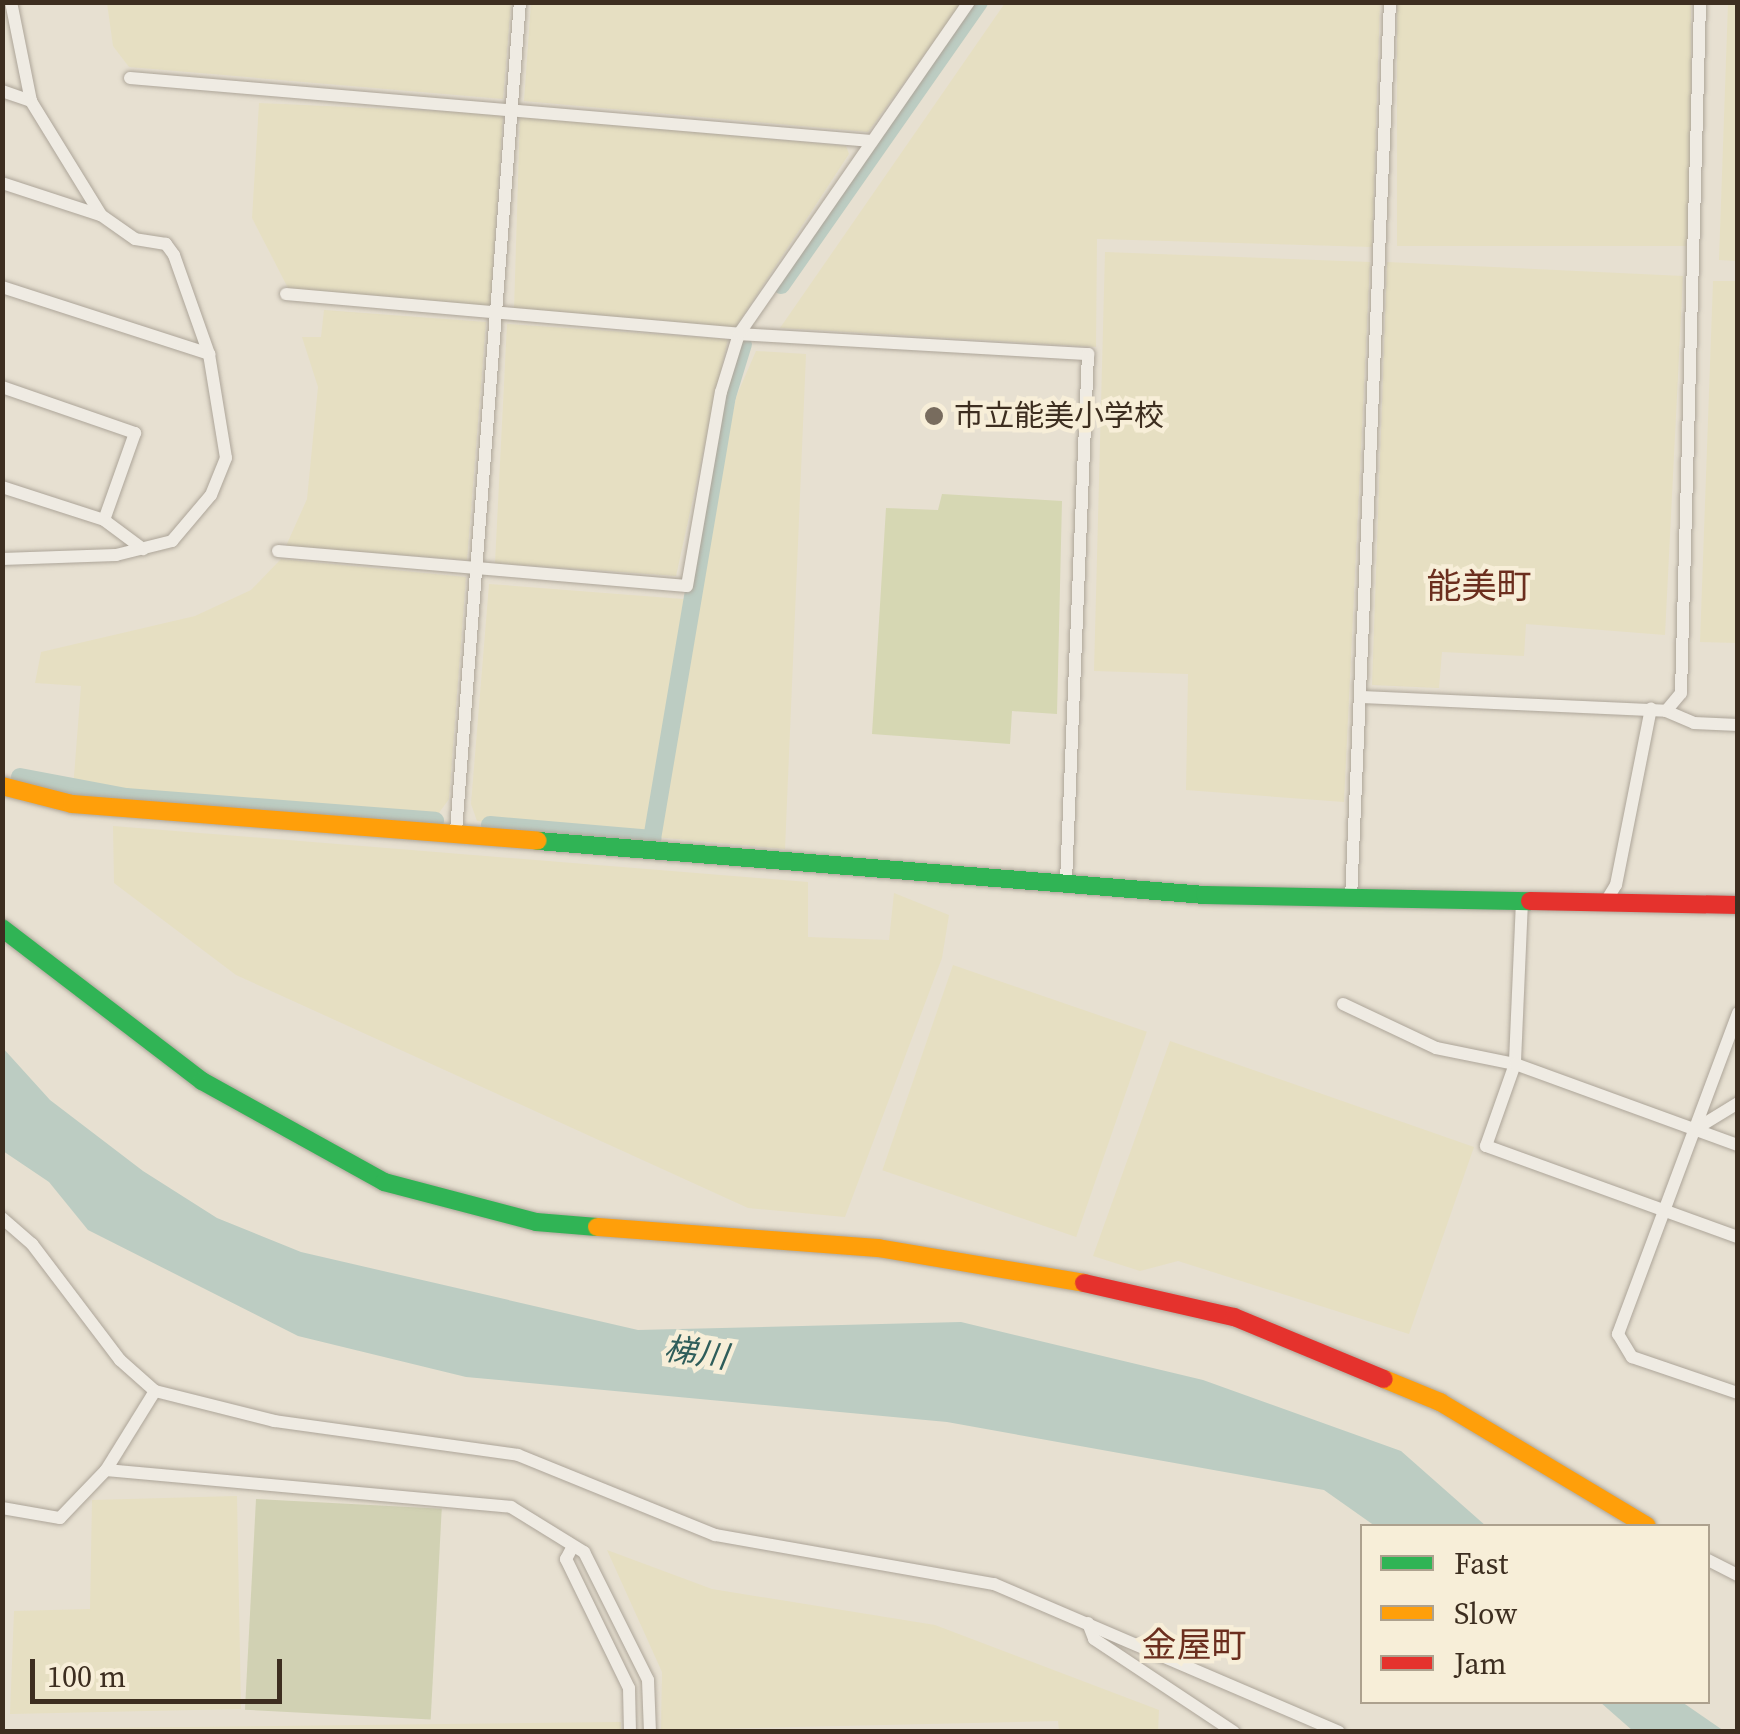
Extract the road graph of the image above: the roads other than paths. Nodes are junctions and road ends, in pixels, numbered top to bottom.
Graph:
1 (11, 2) edge
2 (520, 2) edge
3 (969, 2) edge
4 (1390, 2) edge
5 (1700, 2) edge
6 (130, 78) dead end
7 (2, 91) edge
8 (31, 100) junction
9 (512, 108) junction
10 (871, 141) junction
11 (2, 184) edge
12 (100, 216) junction
13 (2, 287) edge
14 (286, 294) dead end
15 (497, 315) junction
16 (739, 334) junction
17 (209, 354) junction
18 (2, 387) edge
19 (2, 487) edge
20 (104, 520) junction
21 (144, 549) junction
22 (278, 551) dead end
23 (2, 559) edge
24 (475, 567) junction
25 (1362, 697) junction
26 (1652, 708) junction
27 (1666, 711) junction
28 (1738, 725) edge
29 (2, 786) edge
30 (456, 831) junction
31 (1066, 882) junction
32 (1351, 898) junction
33 (1522, 901) junction
34 (1605, 903) junction
35 (1738, 905) edge
36 (2, 928) edge
37 (1343, 1004) dead end
38 (1738, 1014) edge
39 (1514, 1064) junction
40 (1738, 1103) edge
41 (1694, 1130) junction
42 (1738, 1145) edge
43 (1663, 1210) junction
44 (2, 1218) edge
45 (1738, 1237) edge
46 (155, 1392) junction
47 (1738, 1393) edge
48 (106, 1470) junction
49 (2, 1508) edge
50 (1644, 1524) edge
51 (573, 1546) junction
52 (1710, 1561) edge
53 (1738, 1576) edge
54 (1088, 1623) junction
55 (1234, 1731) edge
56 (630, 1732) edge
57 (650, 1732) edge
58 (1339, 1732) edge

1 - 8 street
2 - 9 street
3 - 10 street
4 - 25 street
5 - 27 street
6 - 9 street
7 - 8 street
8 - 12 street
9 - 10 street
9 - 15 street
10 - 16 street
11 - 12 street
12 - 17 street
13 - 17 street
14 - 15 street
15 - 16 street
15 - 24 street
16 - 24 street
16 - 31 street
17 - 21 street
18 - 20 street
19 - 20 street
20 - 21 street
21 - 23 street
22 - 24 street
24 - 30 street
25 - 26 street
25 - 32 street
26 - 27 street
26 - 34 street
27 - 28 street
29 - 30 street
30 - 31 street
31 - 32 street
32 - 33 street
33 - 34 street
33 - 39 street
34 - 35 street
36 - 50 street
37 - 39 street
38 - 41 street
39 - 41 street
39 - 43 street
40 - 41 street
41 - 42 street
41 - 43 street
43 - 45 street
43 - 47 street
44 - 46 street
46 - 48 street
46 - 54 street
48 - 49 street
48 - 51 street
51 - 56 street
51 - 57 street
52 - 53 street
54 - 55 street
54 - 58 street

